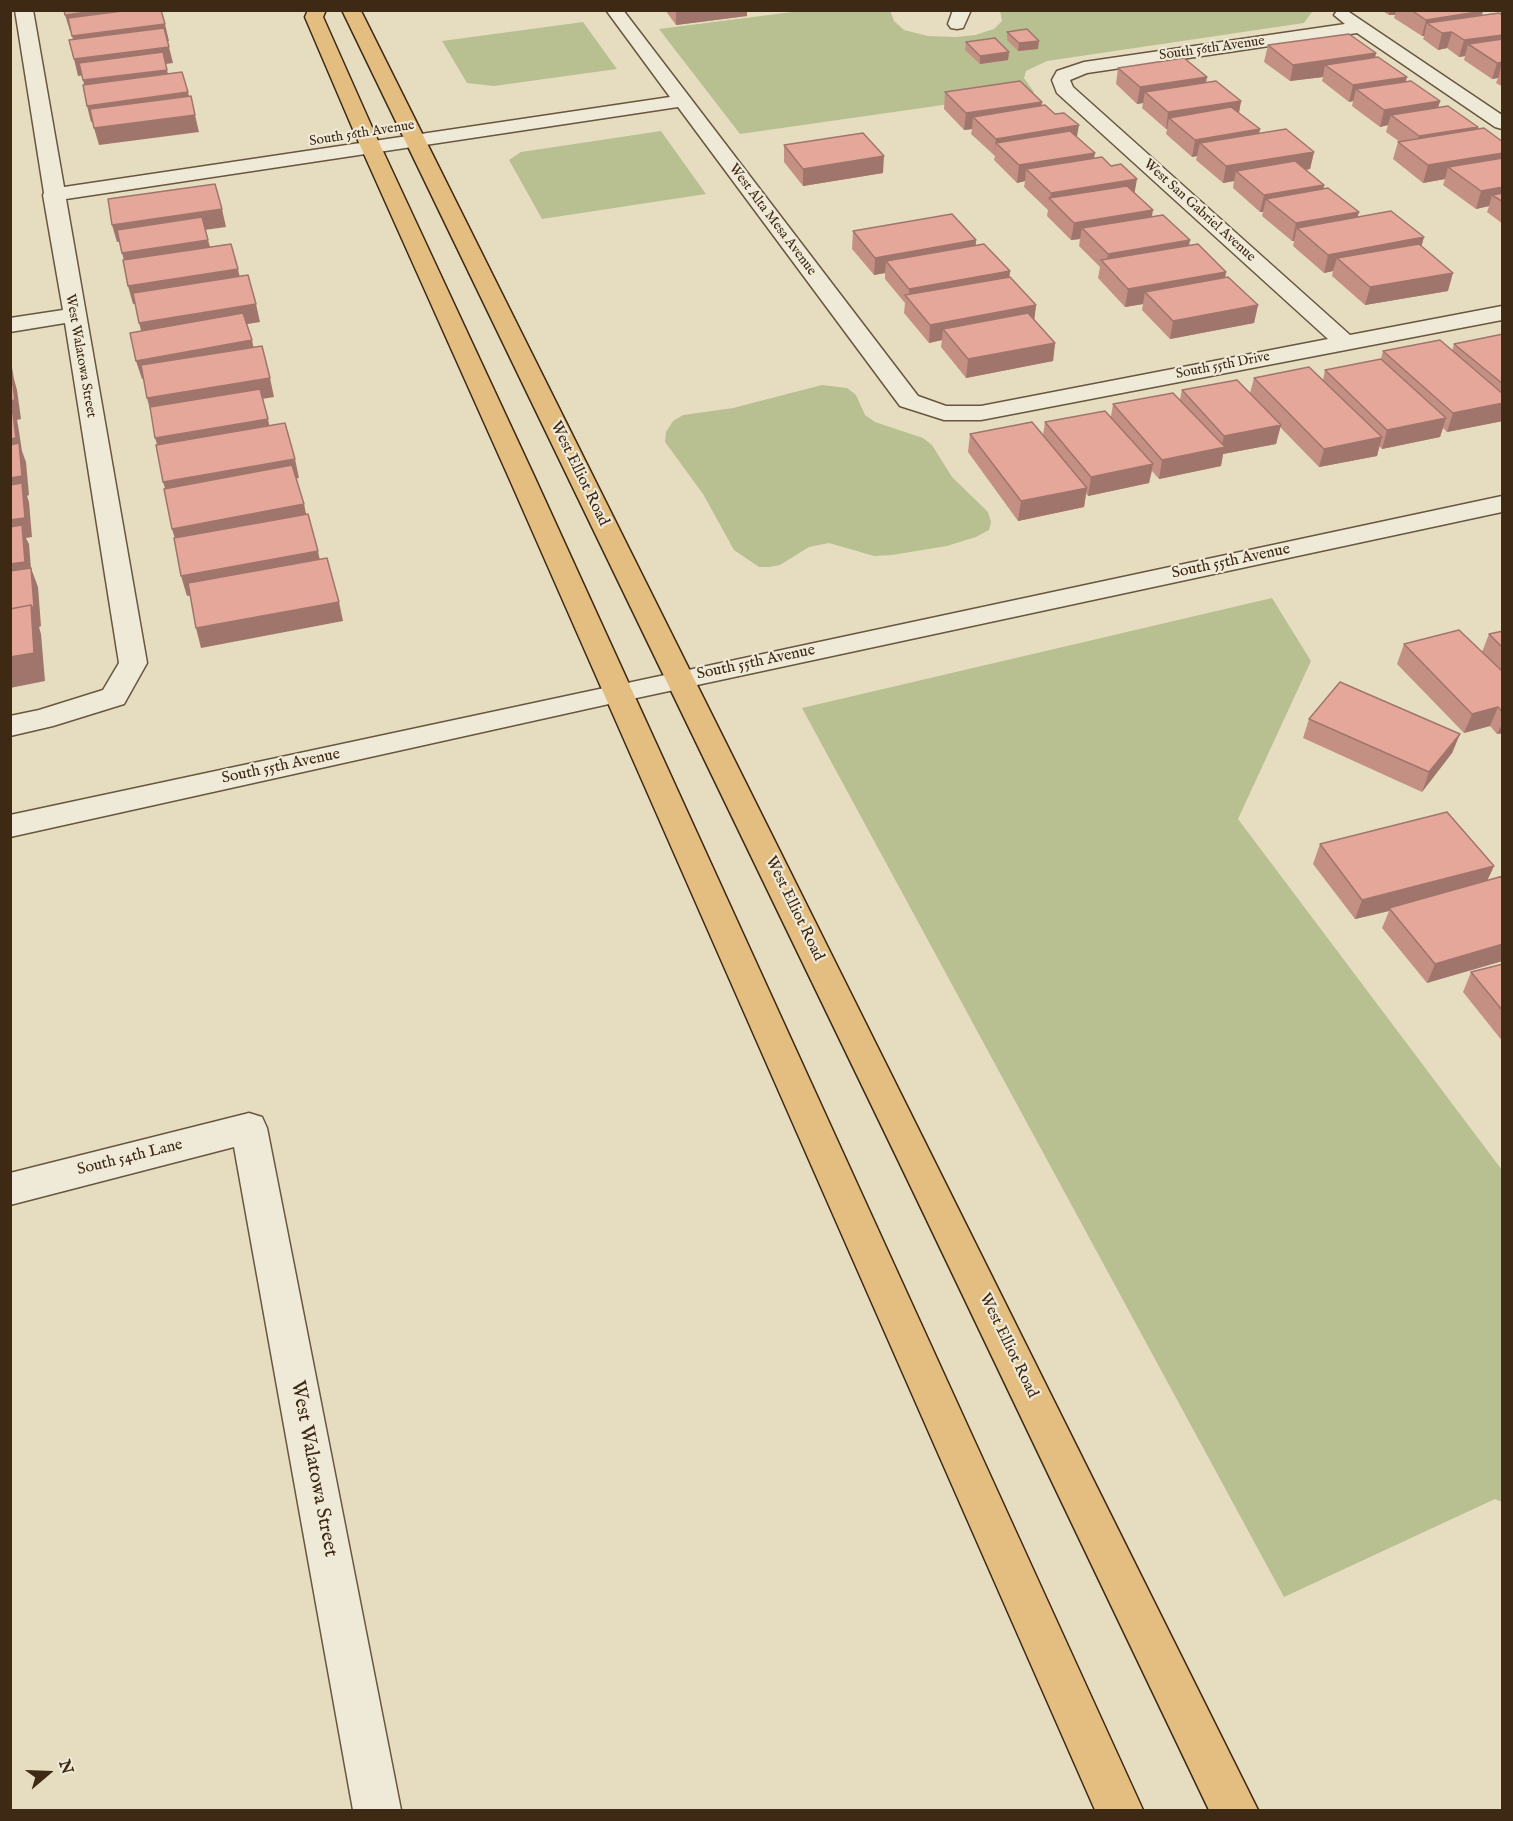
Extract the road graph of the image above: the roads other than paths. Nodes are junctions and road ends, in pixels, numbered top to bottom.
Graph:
1 (24, 10) edge
2 (317, 10) edge
3 (350, 10) edge
4 (614, 10) edge
5 (1336, 10) edge
6 (1361, 27) junction
7 (1064, 75) joint
8 (677, 95) junction
9 (1503, 123) edge
10 (413, 134) junction
11 (368, 141) junction
12 (238, 160) junction
13 (52, 187) junction
14 (1503, 313) edge
15 (73, 315) junction
16 (10, 325) edge
17 (1344, 342) junction
18 (944, 413) joint
19 (1503, 504) edge
20 (681, 680) junction
21 (618, 693) junction
22 (10, 726) edge
23 (10, 826) edge
24 (249, 1128) joint
25 (10, 1189) edge
26 (377, 1810) edge
27 (1119, 1810) edge
28 (1234, 1810) edge

1 - 13 street, West Walatowa Street
2 - 11 main road
3 - 10 main road, West Elliot Road
4 - 8 street, West Alta Mesa Avenue
5 - 6 street
6 - 7 street, South 56th Avenue
6 - 9 street
7 - 17 street, West San Gabriel Avenue
8 - 10 street, South 56th Avenue
8 - 18 street, West Alta Mesa Avenue
10 - 11 street, South 56th Avenue
10 - 20 main road, West Elliot Road
11 - 12 street, South 56th Avenue
11 - 12 street, South 56th Avenue
11 - 21 main road
12 - 13 street, South 56th Avenue
13 - 15 street, West Walatowa Street
14 - 17 street, South 55th Drive
15 - 16 street
15 - 22 street, West Walatowa Street
17 - 18 street, South 55th Drive
19 - 20 street, South 55th Avenue
20 - 21 street, South 55th Avenue
20 - 28 main road, West Elliot Road
21 - 23 street, South 55th Avenue
21 - 27 main road
24 - 25 street, South 54th Lane
24 - 26 street, West Walatowa Street

